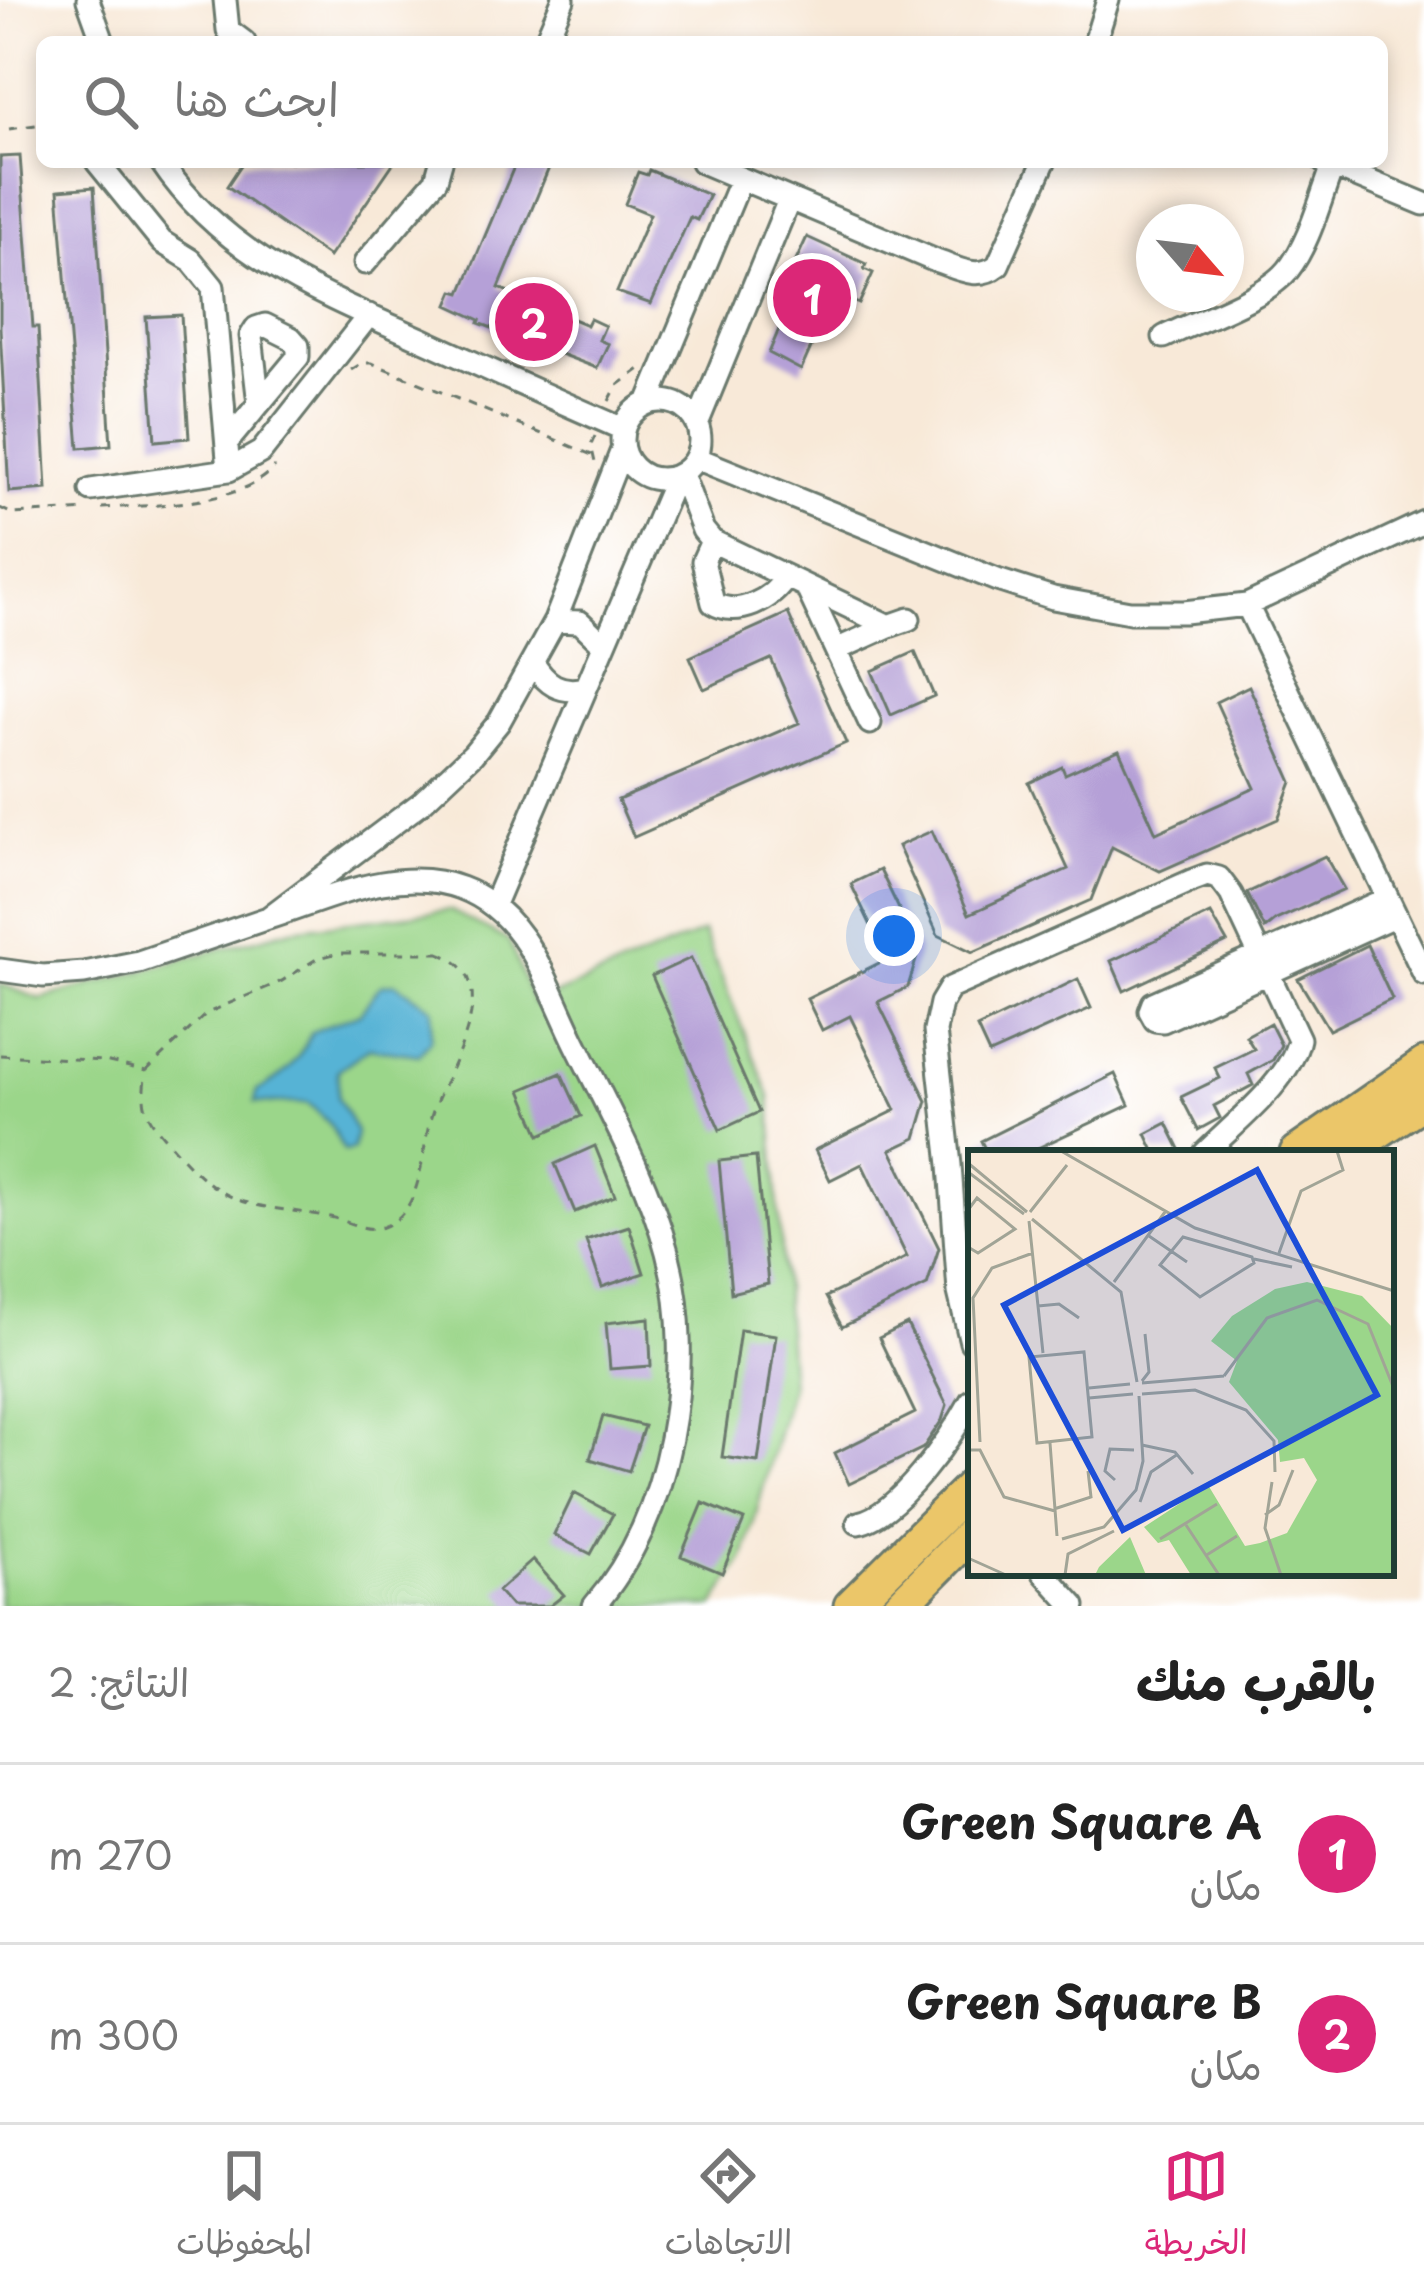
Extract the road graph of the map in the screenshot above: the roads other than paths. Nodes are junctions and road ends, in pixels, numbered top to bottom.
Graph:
1 (88, 0) edge
2 (225, 0) edge
3 (563, 0) edge
4 (1108, 0) edge
5 (101, 36) edge
6 (237, 36) edge
7 (548, 36) edge
8 (1097, 36) edge
9 (102, 168) edge
10 (164, 168) edge
11 (439, 168) edge
12 (716, 168) edge
13 (1041, 168) edge
14 (1327, 168) edge
15 (1338, 168) edge
16 (741, 179) junction
17 (789, 200) junction
18 (1424, 203) edge
19 (365, 263) dead end
20 (369, 316) junction
21 (1164, 337) dead end
22 (647, 403) junction
23 (259, 404) dead end
24 (697, 424) junction
25 (614, 426) junction
26 (228, 441) junction
27 (229, 470) junction
28 (684, 470) junction
29 (92, 490) dead end
30 (1424, 522) edge
31 (712, 542) junction
32 (786, 577) junction
33 (807, 588) junction
34 (1247, 604) junction
35 (555, 621) junction
36 (603, 644) junction
37 (838, 649) junction
38 (532, 663) junction
39 (585, 688) junction
40 (870, 723) dead end
41 (361, 847) junction
42 (382, 883) junction
43 (494, 904) junction
44 (1390, 907) junction
45 (268, 918) junction
46 (1264, 965) junction
47 (0, 970) edge
48 (1424, 974) edge
49 (1424, 1065) edge
50 (1424, 1101) edge
51 (1208, 1150) edge
52 (1301, 1150) edge
53 (1350, 1150) edge
54 (968, 1330) edge
55 (968, 1405) edge
56 (968, 1497) edge
57 (858, 1523) dead end
58 (968, 1537) edge
59 (1047, 1576) edge
60 (594, 1606) edge
61 (850, 1606) edge
62 (900, 1606) edge
63 (1073, 1606) edge

1 - 5 street
2 - 6 street
3 - 7 street
4 - 8 street
9 - 26 street
10 - 20 street
11 - 19 street
12 - 16 street
13 - 17 street
14 - 21 street
15 - 18 street
16 - 17 street
16 - 22 street
17 - 24 street
20 - 25 street
20 - 27 street
22 - 24 street
22 - 25 street
23 - 26 street
24 - 28 street
25 - 28 street
25 - 35 street
26 - 27 street
27 - 29 street
28 - 31 street
28 - 34 street
28 - 36 street
30 - 34 street
31 - 32 street
31 - 32 street
32 - 33 street
33 - 37 street
33 - 37 street
34 - 44 street
35 - 36 street
35 - 38 street
36 - 39 street
37 - 40 street
38 - 39 street
38 - 41 street
39 - 43 street
41 - 42 street
41 - 45 street
42 - 43 street
42 - 45 street
43 - 60 street
44 - 46 street
44 - 48 street
45 - 47 street
46 - 51 street
46 - 54 street
49 - 52 highway
50 - 53 highway
55 - 57 street
56 - 61 highway
58 - 62 highway
59 - 63 street

